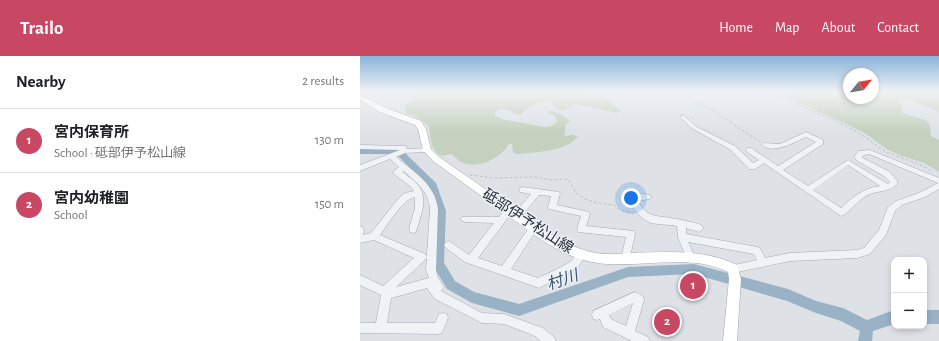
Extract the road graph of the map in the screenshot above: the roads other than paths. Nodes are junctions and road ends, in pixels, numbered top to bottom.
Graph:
1 (375, 105) edge
2 (683, 117) dead end
3 (765, 145) road end
4 (360, 148) edge
5 (427, 150) junction
6 (749, 150) dead end
7 (404, 151) junction
8 (392, 156) junction
9 (764, 160) junction
10 (360, 168) edge
11 (404, 168) junction
12 (778, 170) junction
13 (939, 181) edge
14 (939, 186) edge
15 (889, 188) junction
16 (524, 190) dead end
17 (808, 190) junction
18 (537, 192) junction
19 (418, 193) junction
20 (647, 197) dead end
21 (513, 213) junction
22 (465, 219) dead end
23 (502, 220) junction
24 (682, 224) junction
25 (534, 227) junction
26 (699, 228) dead end
27 (413, 229) dead end
28 (374, 236) junction
29 (682, 237) junction
30 (360, 239) edge
31 (449, 245) dead end
32 (580, 255) junction
33 (626, 259) junction
34 (691, 259) junction
35 (471, 260) junction
36 (763, 263) junction
37 (732, 269) junction
38 (504, 271) junction
39 (360, 280) edge
40 (385, 293) junction
41 (447, 300) junction
42 (443, 318) dead end
43 (360, 328) edge
44 (380, 328) junction
45 (629, 333) junction
46 (550, 341) edge
47 (644, 341) edge
48 (730, 341) edge

1 - 5 main road
2 - 9 street
3 - 12 street
4 - 7 street
5 - 7 street
5 - 21 main road, 砥部伊予松山線
6 - 9 street
7 - 8 street
8 - 10 street
8 - 11 street
9 - 12 street
11 - 19 street
11 - 41 street
12 - 17 street
13 - 15 street
14 - 36 street
15 - 17 street
15 - 17 street
16 - 18 street
18 - 21 street
18 - 33 street
19 - 27 street
19 - 28 street
20 - 24 street
21 - 23 street
21 - 25 main road, 砥部伊予松山線
22 - 23 street
23 - 35 street
24 - 26 street
24 - 29 street
25 - 32 main road, 砥部伊予松山線
25 - 38 street
28 - 30 street
28 - 40 street
29 - 34 street
29 - 36 street
31 - 35 street
32 - 33 main road, 砥部伊予松山線
32 - 38 street
33 - 34 main road, 砥部伊予松山線
34 - 37 main road, 砥部伊予松山線
35 - 38 street
36 - 37 street
37 - 48 main road
39 - 40 street
40 - 41 street
40 - 44 street
41 - 46 street
42 - 44 street
43 - 44 street
45 - 45 street
45 - 47 street

